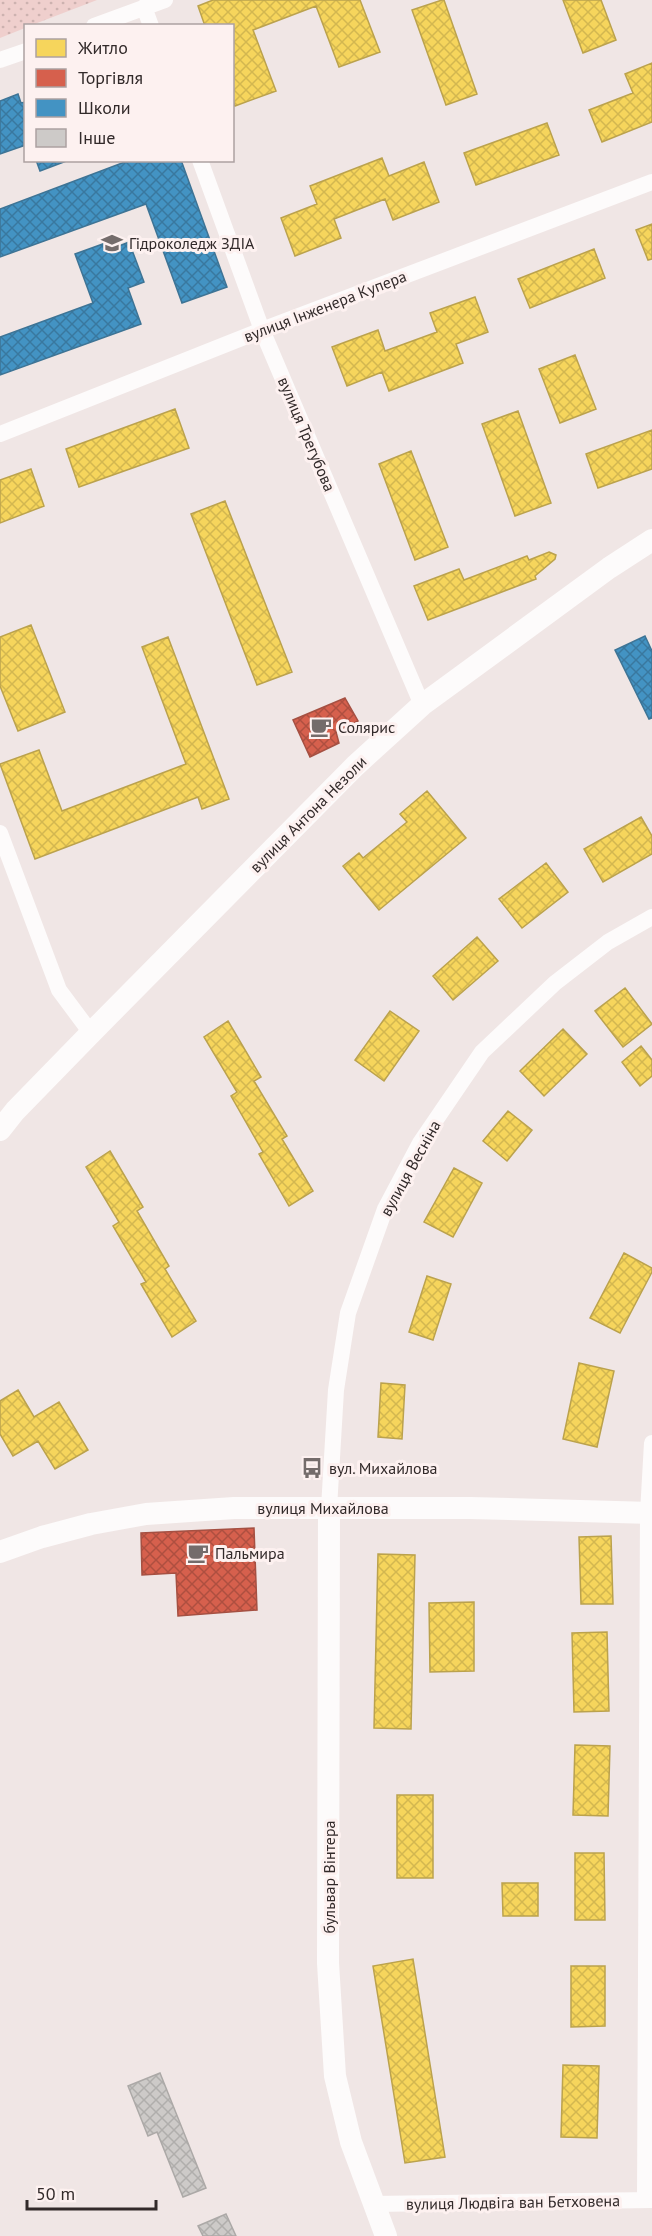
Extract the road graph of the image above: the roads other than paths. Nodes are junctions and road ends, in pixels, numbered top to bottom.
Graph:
1 (165, 0) edge
2 (144, 7) junction
3 (99, 24) edge
4 (150, 24) edge
5 (24, 52) edge
6 (0, 60) edge
7 (201, 162) edge
8 (652, 182) edge
9 (262, 330) junction
10 (0, 434) edge
11 (652, 540) edge
12 (422, 705) junction
13 (0, 833) edge
14 (652, 917) edge
15 (91, 1033) junction
16 (0, 1130) edge
17 (652, 1443) edge
18 (329, 1508) junction
19 (650, 1513) edge
20 (0, 1552) edge
21 (649, 2200) edge
22 (373, 2204) junction
23 (386, 2236) edge

1 - 2 street
2 - 3 street
2 - 4 street
5 - 6 street
7 - 9 street, вулиця Трегубова
8 - 9 street, вулиця Інженера Купера
9 - 10 street, вулиця Інженера Купера
9 - 12 street, вулиця Трегубова
11 - 12 street, вулиця Антона Незоли
12 - 15 street, вулиця Антона Незоли
13 - 15 street
14 - 18 street, вулиця Весніна
15 - 16 street, вулиця Антона Незоли
17 - 19 street
18 - 19 street, вулиця Михайлова
18 - 20 street, вулиця Михайлова
18 - 22 street, бульвар Вінтера
19 - 21 street
21 - 22 street, вулиця Людвіга ван Бетховена
22 - 23 street, бульвар Вінтера

